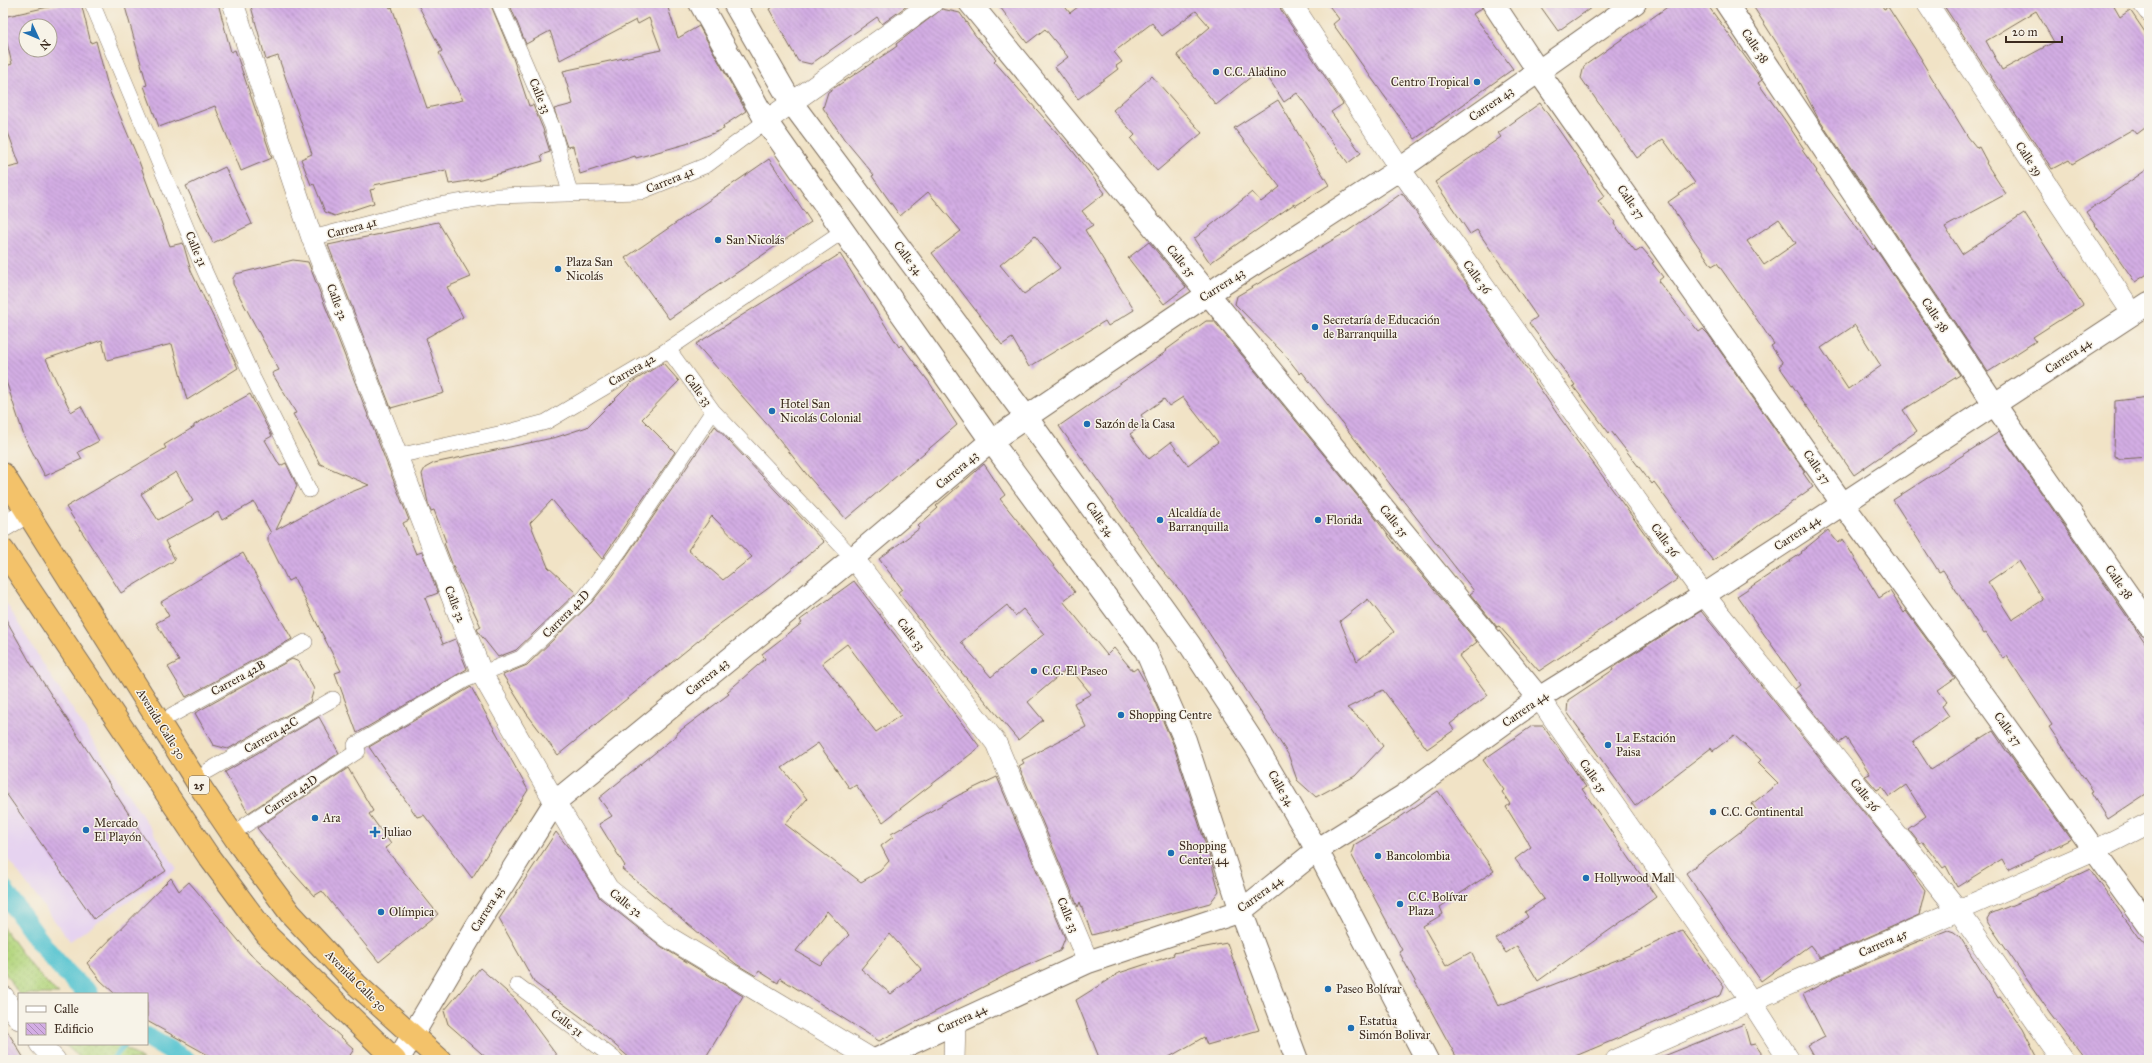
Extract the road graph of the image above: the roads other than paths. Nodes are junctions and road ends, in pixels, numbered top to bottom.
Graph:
1 (92, 3) edge
2 (233, 3) edge
3 (499, 3) edge
4 (700, 3) edge
5 (734, 3) edge
6 (932, 3) edge
7 (970, 3) edge
8 (1291, 3) edge
9 (1493, 3) edge
10 (1634, 3) edge
11 (1726, 3) edge
12 (1927, 3) edge
13 (2143, 3) edge
14 (2149, 11) edge
15 (1538, 71) junction
16 (790, 102) junction
17 (766, 121) junction
18 (1400, 169) junction
19 (570, 193) junction
20 (843, 231) junction
21 (312, 238) junction
22 (1208, 294) junction
23 (2141, 308) edge
24 (668, 349) junction
25 (1995, 405) junction
26 (714, 411) junction
27 (1027, 418) junction
28 (991, 441) junction
29 (397, 456) junction
30 (3, 474) edge
31 (309, 490) dead end
32 (1842, 503) junction
33 (28, 512) junction
34 (3, 527) edge
35 (3, 550) edge
36 (853, 558) junction
37 (1704, 595) junction
38 (2149, 625) edge
39 (305, 642) dead end
40 (482, 674) junction
41 (1539, 698) junction
42 (333, 699) dead end
43 (172, 715) dead end
44 (208, 771) dead end
45 (554, 802) junction
46 (2149, 823) edge
47 (244, 826) dead end
48 (1317, 850) junction
49 (2094, 851) junction
50 (1958, 910) junction
51 (1241, 911) junction
52 (2149, 926) edge
53 (1088, 962) junction
54 (517, 985) dead end
55 (3, 996) edge
56 (1751, 1001) junction
57 (18, 1018) edge
58 (955, 1023) junction
59 (412, 1035) junction
60 (41, 1045) edge
61 (56, 1060) edge
62 (396, 1060) edge
63 (440, 1060) edge
64 (616, 1060) edge
65 (874, 1060) edge
66 (954, 1060) edge
67 (1297, 1060) edge
68 (1428, 1060) edge
69 (1616, 1060) edge
70 (1789, 1060) edge
71 (2063, 1060) edge

1 - 31 street, Calle 31
2 - 21 street, Calle 32
3 - 19 street, Calle 33
4 - 17 street
5 - 16 street, Calle 34
6 - 16 street, Carrera 41
7 - 22 street, Calle 35
8 - 18 street, Calle 36
9 - 15 street, Calle 37
10 - 15 street, Carrera 43
11 - 25 street, Calle 38
12 - 23 street, Calle 39
13 - 14 street
15 - 18 street, Carrera 43
15 - 32 street, Calle 37
16 - 17 street, Carrera 41
16 - 27 street, Calle 34
17 - 19 street, Carrera 41
17 - 20 street
18 - 22 street, Carrera 43
18 - 37 street, Calle 36
19 - 21 street, Carrera 41
20 - 24 street, Carrera 42
20 - 28 street
21 - 29 street, Calle 32
22 - 27 street, Carrera 43
22 - 41 street, Calle 35
23 - 25 street, Carrera 44
24 - 26 street, Calle 33
24 - 29 street, Carrera 42
25 - 32 street, Carrera 44
25 - 38 street, Calle 38
26 - 36 street, Calle 33
26 - 40 street, Carrera 42D
27 - 28 street, Carrera 43
27 - 48 street, Calle 34
28 - 36 street, Carrera 43
28 - 51 street
29 - 40 street, Calle 32
30 - 33 highway, Avenida Calle 30 / 25
32 - 37 street, Carrera 44
32 - 49 street, Calle 37
33 - 34 street
33 - 59 highway, Avenida Calle 30 / 25
35 - 62 highway
36 - 45 street, Carrera 43
36 - 53 street, Calle 33
37 - 41 street, Carrera 44
37 - 50 street, Calle 36
39 - 43 street, Carrera 42B
40 - 45 street, Calle 32
40 - 47 street, Carrera 42D
41 - 48 street, Carrera 44
41 - 56 street, Calle 35
42 - 44 street, Carrera 42C
45 - 59 street, Carrera 43
45 - 65 street, Calle 32
46 - 49 street, Carrera 45
48 - 51 street, Carrera 44
48 - 68 street, Calle 34
49 - 50 street, Carrera 45
49 - 52 street, Calle 37
50 - 56 street, Carrera 45
50 - 71 street, Calle 36
51 - 53 street, Carrera 44
51 - 67 street
53 - 58 street, Carrera 44
54 - 64 street, Calle 31
55 - 57 street
56 - 69 street, Carrera 45
56 - 70 street, Calle 35
58 - 65 street, Carrera 44
58 - 66 street
59 - 62 street, Carrera 43
59 - 63 highway, Avenida Calle 30 / 25
60 - 61 street

